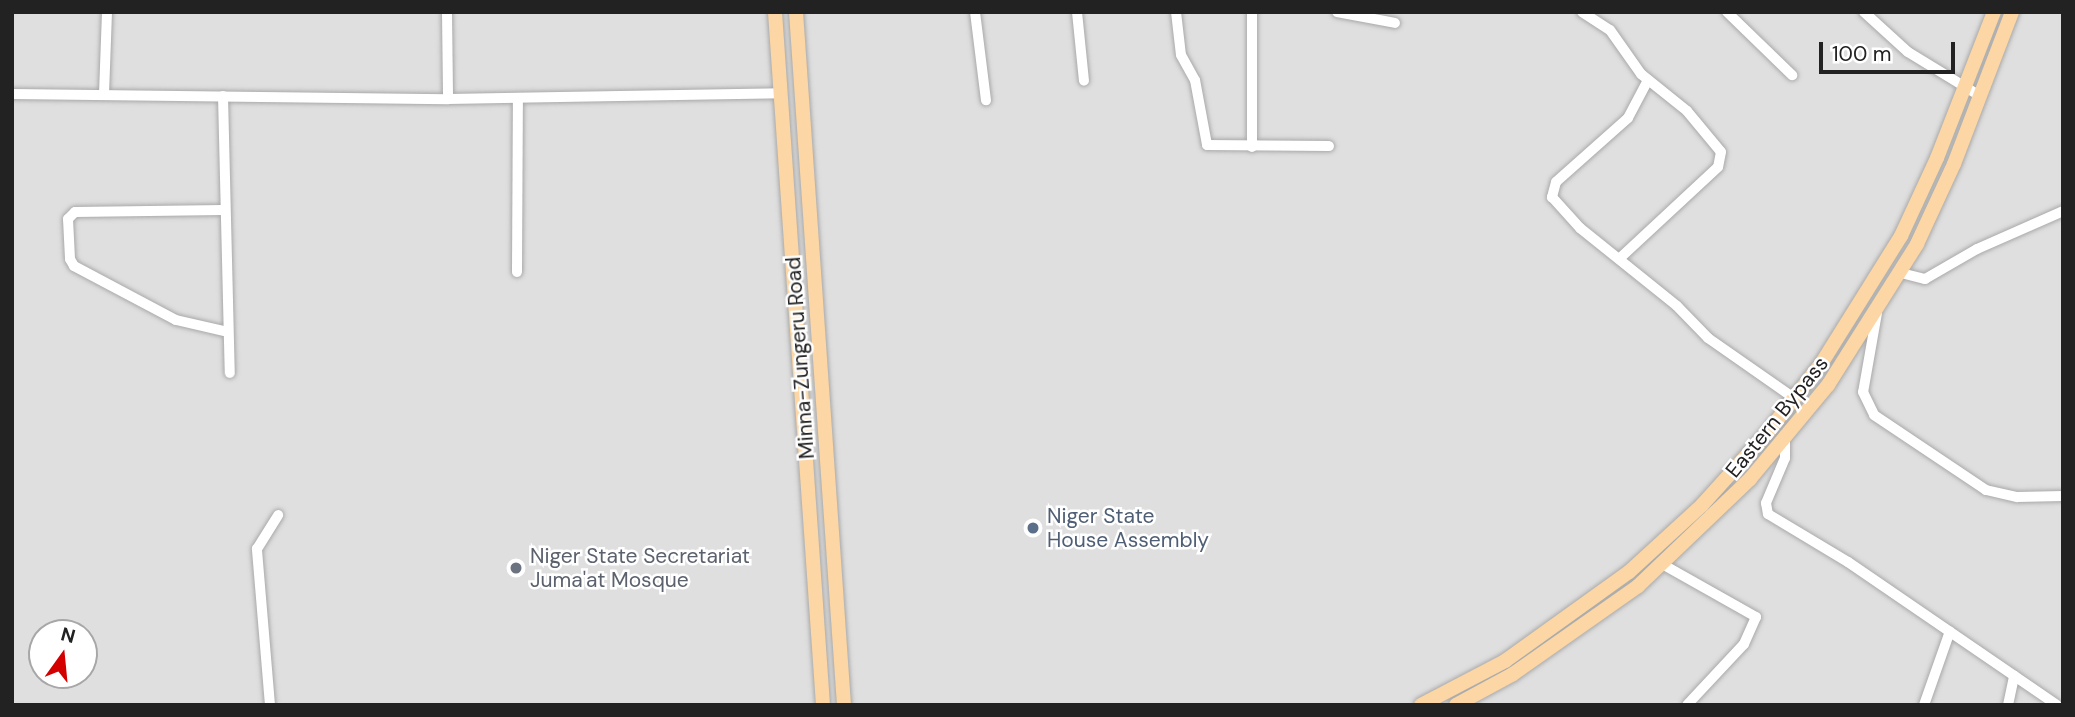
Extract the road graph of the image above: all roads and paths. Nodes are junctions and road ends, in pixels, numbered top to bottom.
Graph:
1 (107, 12) edge
2 (447, 12) edge
3 (775, 12) edge
4 (796, 12) edge
5 (975, 12) edge
6 (1077, 12) edge
7 (1176, 12) edge
8 (1252, 12) edge
9 (1337, 12) edge
10 (1582, 12) edge
11 (1727, 12) edge
12 (1864, 12) edge
13 (1994, 12) edge
14 (2012, 12) edge
15 (1395, 23) dead end
16 (1792, 75) dead end
17 (1648, 80) junction
18 (1084, 81) dead end
19 (1965, 89) junction
20 (782, 93) junction
21 (12, 94) edge
22 (104, 94) junction
23 (223, 96) junction
24 (1980, 96) junction
25 (518, 98) junction
26 (448, 99) junction
27 (986, 100) dead end
28 (1329, 146) dead end
29 (1252, 147) junction
30 (223, 210) junction
31 (2063, 212) edge
32 (1619, 259) junction
33 (517, 272) dead end
34 (1901, 273) junction
35 (812, 274) junction
36 (794, 275) junction
37 (1877, 313) junction
38 (228, 332) junction
39 (230, 373) dead end
40 (1794, 398) junction
41 (1785, 438) junction
42 (2063, 496) edge
43 (278, 515) dead end
44 (1662, 565) junction
45 (1950, 631) junction
46 (2014, 676) junction
47 (1478, 700) edge
48 (270, 705) edge
49 (823, 705) edge
50 (844, 705) edge
51 (1421, 705) edge
52 (1456, 705) edge
53 (1688, 705) edge
54 (1924, 705) edge
55 (2008, 705) edge
56 (2057, 705) edge

1 - 22 street
2 - 26 street
3 - 20 main road, Minna-Zungeru Road
4 - 35 main road, Minna-Zungeru Road
5 - 27 street
6 - 18 street
7 - 29 street
8 - 29 street
9 - 15 street
10 - 17 street
11 - 16 street
12 - 19 street
13 - 19 main road, Eastern Bypass
14 - 24 main road, Eastern Bypass
17 - 32 street
17 - 32 street
19 - 24 street
19 - 40 main road, Eastern Bypass
20 - 25 street
20 - 36 main road, Minna-Zungeru Road
21 - 22 street
22 - 23 street
23 - 26 street
23 - 30 street
24 - 34 main road, Eastern Bypass
25 - 26 street
25 - 33 street
28 - 29 street
30 - 38 street
30 - 38 street
31 - 34 street
32 - 40 street
34 - 37 main road, Eastern Bypass
35 - 36 main road
35 - 50 main road, Minna-Zungeru Road
36 - 49 main road, Minna-Zungeru Road
37 - 41 main road, Eastern Bypass
37 - 42 street
38 - 39 street
40 - 51 main road, Eastern Bypass
41 - 44 main road, Eastern Bypass
41 - 45 street
43 - 48 street
44 - 47 main road, Eastern Bypass
44 - 53 street
45 - 46 street
45 - 54 street
46 - 55 street
46 - 56 street
47 - 52 main road, Eastern Bypass

